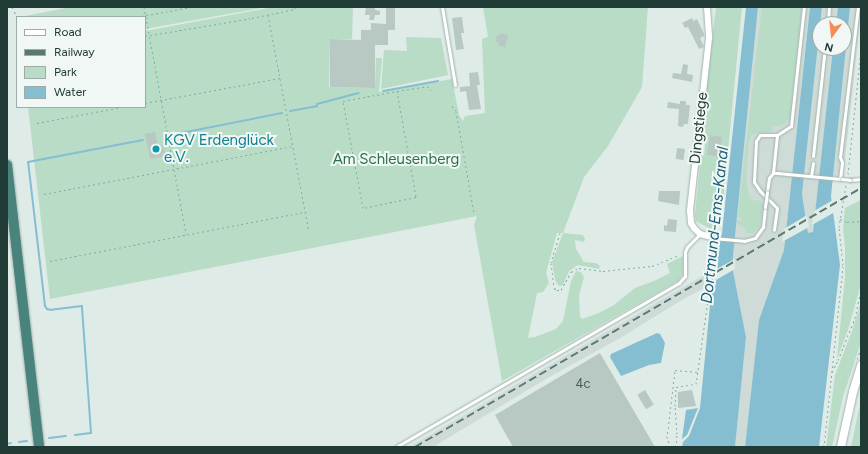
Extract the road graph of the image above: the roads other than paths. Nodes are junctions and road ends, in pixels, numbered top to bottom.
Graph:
1 (442, 7) edge
2 (707, 7) edge
3 (804, 7) edge
4 (858, 7) edge
5 (824, 56) edge
6 (455, 85) dead end
7 (777, 135) junction
8 (813, 156) dead end
9 (813, 163) dead end
10 (7, 165) edge
11 (773, 173) junction
12 (811, 176) junction
13 (841, 179) junction
14 (861, 179) edge
15 (774, 230) dead end
16 (700, 234) junction
17 (711, 238) joint
18 (859, 362) edge
19 (39, 447) edge
20 (396, 447) edge
21 (841, 447) edge

1 - 6 lane
2 - 16 street, Dingstiege
3 - 7 lane
4 - 13 lane
5 - 8 lane
7 - 11 lane
7 - 15 lane
9 - 12 lane
10 - 19 highway
11 - 12 lane
11 - 17 lane, bridge
12 - 13 lane
13 - 14 lane, bridge
16 - 17 street
16 - 20 lane
18 - 21 main road

